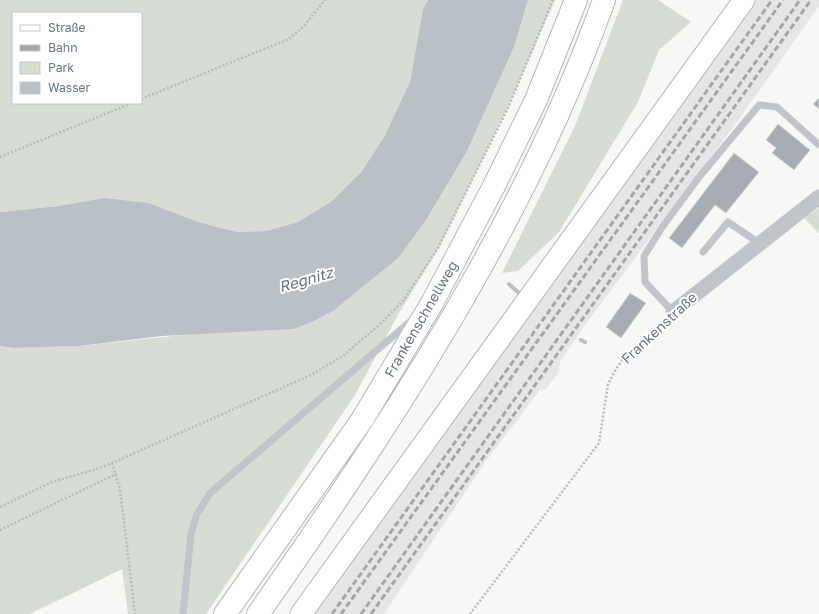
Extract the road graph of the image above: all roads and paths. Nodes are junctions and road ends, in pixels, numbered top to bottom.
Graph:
1 (325, 0) edge
2 (553, 0) edge
3 (576, 0) edge
4 (604, 0) edge
5 (744, 0) edge
6 (142, 99) edge
7 (130, 104) edge
8 (819, 145) edge
9 (0, 157) edge
10 (819, 197) edge
11 (759, 243) junction
12 (703, 252) dead end
13 (432, 303) junction
14 (673, 312) junction
15 (112, 463) junction
16 (116, 474) junction
17 (0, 507) edge
18 (0, 530) edge
19 (135, 614) edge
20 (183, 614) edge
21 (225, 614) edge
22 (258, 614) edge
23 (301, 614) edge
24 (470, 614) edge

1 - 6 path
2 - 15 path
3 - 13 highway, Frankenschnellweg
4 - 22 highway, Frankenschnellweg
5 - 23 main road
7 - 9 path
8 - 14 lane
10 - 11 street, Frankenstraße
11 - 12 lane
11 - 14 street, Frankenstraße
13 - 20 lane
13 - 21 highway, Frankenschnellweg
14 - 24 path, Frankenstraße
15 - 16 path
15 - 17 path
16 - 18 path
16 - 19 path

